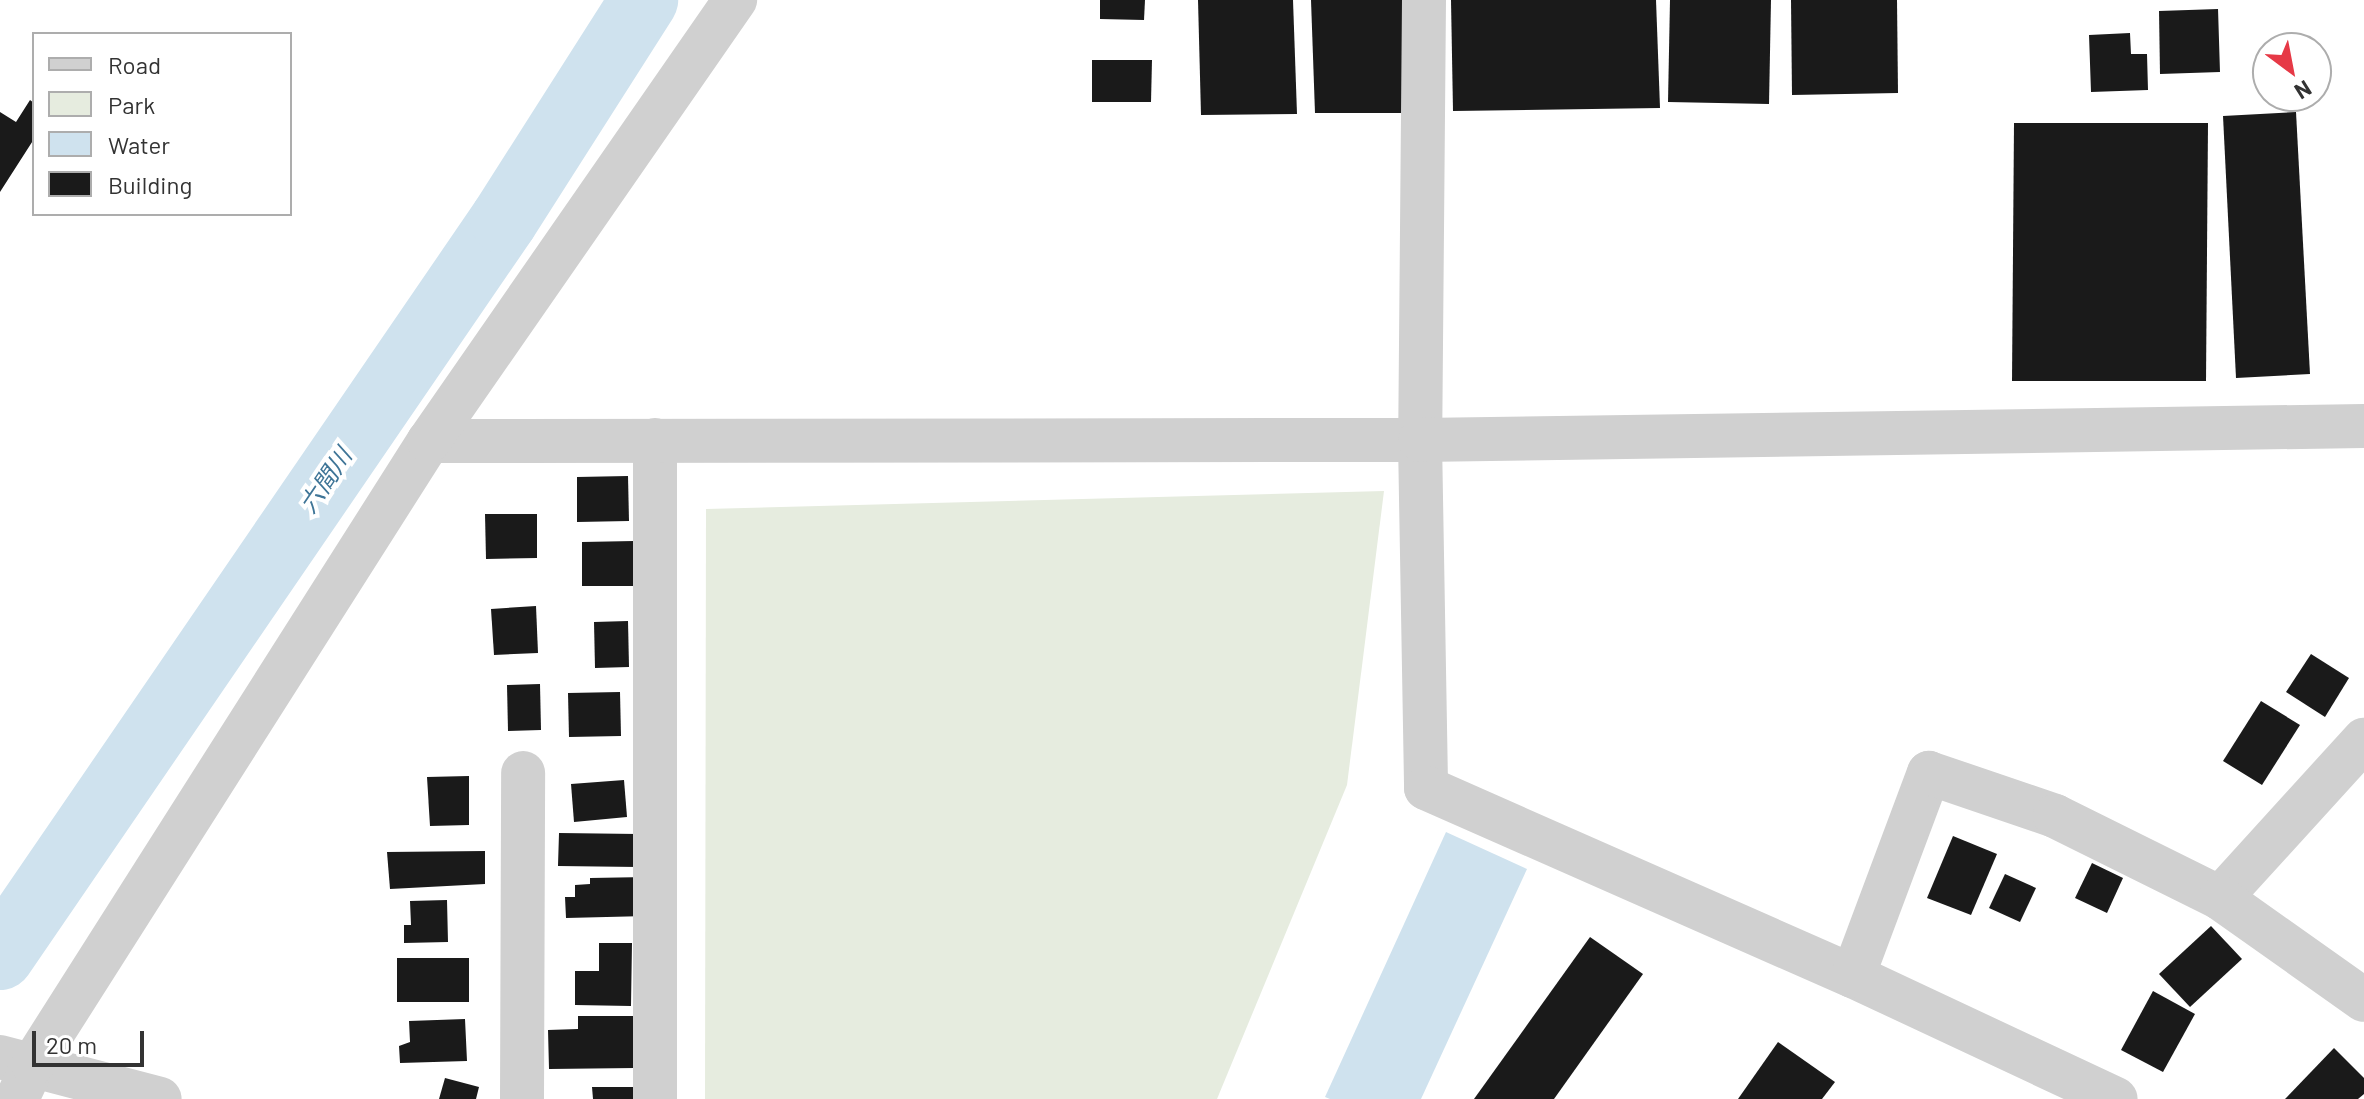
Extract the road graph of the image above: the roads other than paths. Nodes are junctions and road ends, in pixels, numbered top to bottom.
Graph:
1 (735, 0) edge
2 (1424, 0) edge
3 (2364, 426) edge
4 (655, 440) junction
5 (1420, 440) junction
6 (429, 441) junction
7 (2364, 740) edge
8 (523, 773) dead end
9 (2220, 898) junction
10 (1853, 976) junction
11 (2364, 1000) edge
12 (13, 1070) edge
13 (160, 1099) edge
14 (522, 1099) edge
15 (655, 1099) edge
16 (2116, 1099) edge

1 - 6 street
2 - 5 street
3 - 5 street
4 - 5 street
4 - 6 street
4 - 15 street
5 - 10 street
6 - 12 street
7 - 9 street
8 - 14 street
9 - 10 street
9 - 11 street
10 - 16 street
12 - 13 street

